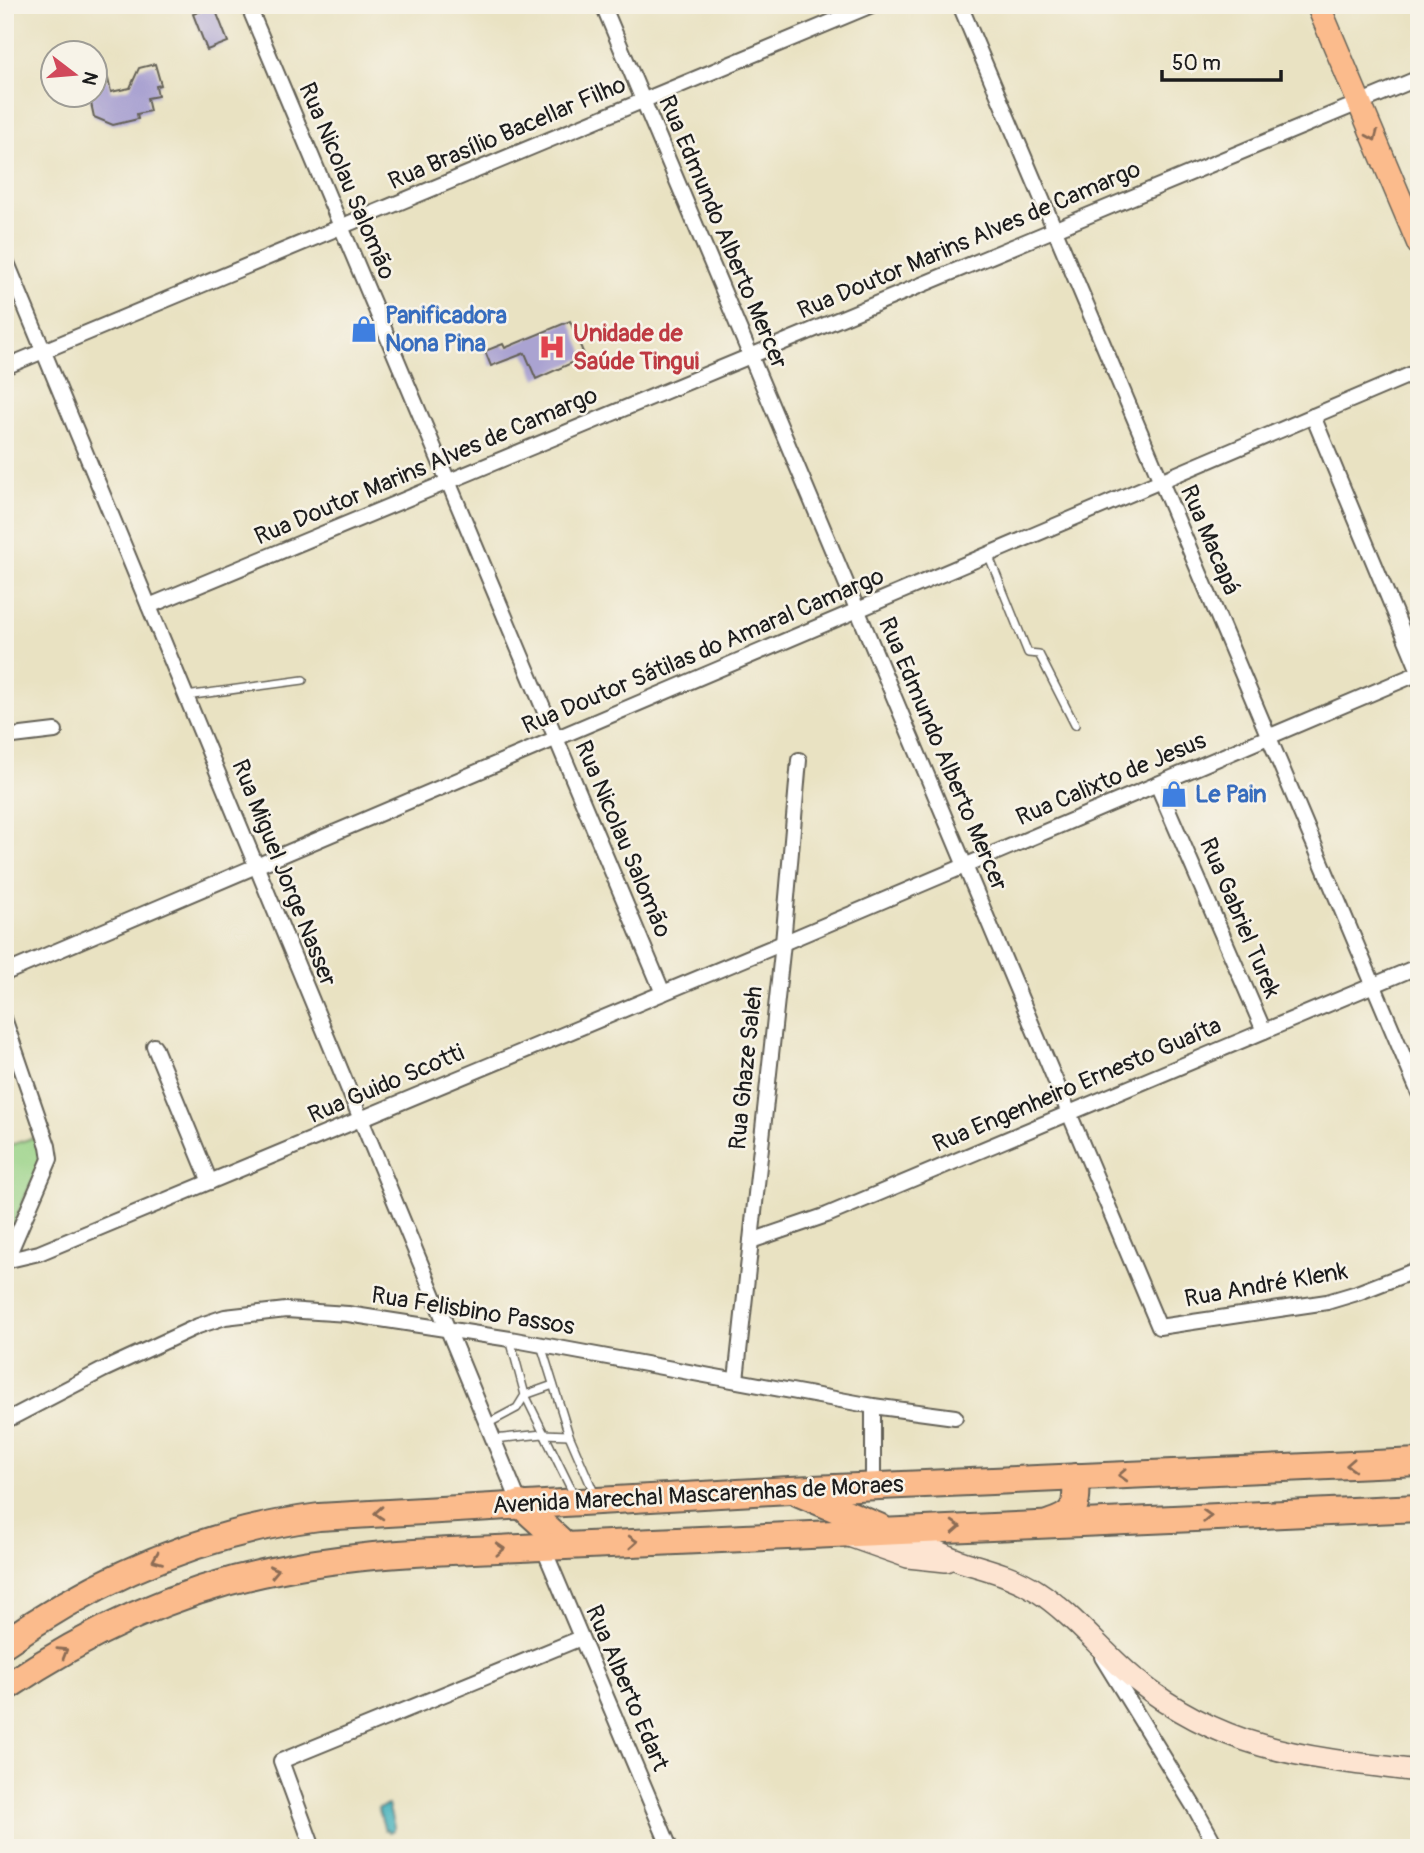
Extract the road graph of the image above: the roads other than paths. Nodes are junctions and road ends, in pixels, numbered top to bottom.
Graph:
1 (248, 5) edge
2 (603, 5) edge
3 (872, 5) edge
4 (960, 5) edge
5 (1318, 5) edge
6 (1419, 78) edge
7 (643, 100) junction
8 (1359, 103) junction
9 (341, 226) junction
10 (1054, 230) junction
11 (1419, 244) edge
12 (5, 258) edge
13 (43, 351) junction
14 (751, 356) junction
15 (5, 366) edge
16 (1419, 371) edge
17 (1313, 416) junction
18 (448, 481) junction
19 (1160, 481) junction
20 (988, 554) junction
21 (149, 606) junction
22 (857, 610) junction
23 (1419, 672) edge
24 (303, 680) dead end
25 (186, 696) junction
26 (1075, 725) dead end
27 (55, 731) dead end
28 (5, 737) edge
29 (1268, 737) junction
30 (556, 738) junction
31 (799, 760) dead end
32 (1157, 784) junction
33 (256, 866) junction
34 (965, 866) junction
35 (783, 943) junction
36 (1419, 966) edge
37 (5, 972) edge
38 (1373, 985) junction
39 (663, 993) junction
40 (5, 1021) edge
41 (1264, 1031) junction
42 (154, 1046) dead end
43 (1419, 1093) edge
44 (1069, 1113) junction
45 (361, 1119) junction
46 (210, 1182) junction
47 (751, 1241) junction
48 (6, 1261) edge
49 (1419, 1269) edge
50 (1159, 1327) joint
51 (448, 1330) junction
52 (510, 1339) junction
53 (541, 1344) junction
54 (736, 1380) junction
55 (553, 1385) junction
56 (526, 1395) junction
57 (873, 1406) junction
58 (955, 1417) dead end
59 (5, 1421) edge
60 (487, 1424) junction
61 (543, 1434) junction
62 (569, 1435) junction
63 (494, 1439) junction
64 (1419, 1462) edge
65 (1076, 1477) junction
66 (873, 1486) junction
67 (790, 1490) junction
68 (587, 1500) junction
69 (520, 1504) junction
70 (1419, 1508) edge
71 (418, 1510) junction
72 (1050, 1522) junction
73 (888, 1530) junction
74 (841, 1532) junction
75 (554, 1546) junction
76 (408, 1554) junction
77 (962, 1561) junction
78 (581, 1638) junction
79 (1092, 1641) junction
80 (5, 1643) edge
81 (5, 1688) edge
82 (1419, 1771) edge
83 (313, 1848) edge
84 (670, 1848) edge
85 (1217, 1848) edge

1 - 9 street, Rua Nicolau Salomão
2 - 7 street, Rua Edmundo Alberto Mercer
3 - 7 street, Rua Brasílio Bacellar Filho
4 - 10 street, Rua Macapá
5 - 8 main road
6 - 8 street, Rua Doutor Marins Alves de Camargo
7 - 9 street, Rua Brasílio Bacellar Filho
7 - 14 street, Rua Edmundo Alberto Mercer
8 - 10 street, Rua Doutor Marins Alves de Camargo
8 -> 11 main road
9 - 13 street, Rua Brasílio Bacellar Filho
9 - 18 street, Rua Nicolau Salomão
10 - 14 street, Rua Doutor Marins Alves de Camargo
10 - 19 street, Rua Macapá
12 - 13 street, Rua Miguel Jorge Nasser
13 - 15 street, Rua Brasílio Bacellar Filho
13 - 21 street, Rua Miguel Jorge Nasser
14 - 18 street, Rua Doutor Marins Alves de Camargo
14 - 22 street, Rua Edmundo Alberto Mercer
16 - 17 street, Rua Doutor Sátilas do Amaral Camargo
17 - 19 street, Rua Doutor Sátilas do Amaral Camargo
17 - 23 street
18 - 21 street, Rua Doutor Marins Alves de Camargo
18 - 30 street, Rua Nicolau Salomão
19 - 20 street, Rua Doutor Sátilas do Amaral Camargo
19 - 29 street, Rua Macapá
20 - 22 street, Rua Doutor Sátilas do Amaral Camargo
20 - 26 lane
21 - 25 street, Rua Miguel Jorge Nasser
22 - 30 street, Rua Doutor Sátilas do Amaral Camargo
22 - 34 street, Rua Edmundo Alberto Mercer
23 - 29 street, Rua Calixto de Jesus
24 - 25 lane
25 - 33 street, Rua Miguel Jorge Nasser
27 - 28 street
29 - 32 street, Rua Calixto de Jesus
29 - 38 street, Rua Macapá
30 - 33 street, Rua Doutor Sátilas do Amaral Camargo
30 - 39 street, Rua Nicolau Salomão
31 - 35 street, Rua Ghaze Saleh
32 - 34 street, Rua Calixto de Jesus
32 - 41 street, Rua Gabriel Turek
33 - 37 street, Rua Doutor Sátilas do Amaral Camargo
33 - 45 street, Rua Miguel Jorge Nasser
34 - 35 street, Rua Calixto de Jesus
34 - 44 street, Rua Edmundo Alberto Mercer
35 - 39 street, Rua Guido Scotti
35 - 47 street, Rua Ghaze Saleh
36 - 38 street, Rua Engenheiro Ernesto Guaíta
38 - 41 street, Rua Engenheiro Ernesto Guaíta
38 - 43 street, Rua Macapá
39 - 45 street, Rua Guido Scotti
40 - 48 street
41 - 44 street, Rua Engenheiro Ernesto Guaíta
42 - 46 street
44 - 47 street, Rua Engenheiro Ernesto Guaíta
44 - 50 street, Rua Edmundo Alberto Mercer
45 - 46 street, Rua Guido Scotti
45 - 51 street, Rua Miguel Jorge Nasser
46 - 48 street, Rua Guido Scotti
47 - 54 street, Rua Ghaze Saleh
49 - 50 street, Rua André Klenk
51 - 52 street, Rua Felisbino Passos
51 - 59 street, Rua Felisbino Passos
51 - 60 street, Rua Miguel Jorge Nasser
52 - 53 street, Rua Felisbino Passos
52 - 56 lane
53 - 54 street, Rua Felisbino Passos
53 - 55 lane
54 - 57 street, Rua Felisbino Passos
55 - 56 lane
55 - 62 lane
56 - 60 lane
56 - 61 lane
57 - 58 street, Rua Felisbino Passos
57 - 66 street
60 - 63 street, Rua Miguel Jorge Nasser
61 - 62 lane
61 - 63 lane
61 - 68 lane
62 - 68 lane
63 - 69 street, Rua Miguel Jorge Nasser
64 -> 65 highway, Avenida Marechal Mascarenhas de Moraes
65 - 66 highway, Avenida Marechal Mascarenhas de Moraes
65 - 72 highway
66 - 67 highway, Avenida Marechal Mascarenhas de Moraes
67 - 68 highway, Avenida Marechal Mascarenhas de Moraes
67 - 73 highway
68 - 69 highway, Avenida Marechal Mascarenhas de Moraes
69 - 71 highway, Avenida Marechal Mascarenhas de Moraes
69 - 75 highway
72 -> 70 highway, Avenida Marechal Mascarenhas de Moraes
71 - 76 highway
71 -> 80 highway, Avenida Marechal Mascarenhas de Moraes
73 -> 72 highway, Avenida Marechal Mascarenhas de Moraes
73 - 74 highway, Avenida Marechal Mascarenhas de Moraes
73 - 77 main road
75 -> 74 highway, Avenida Marechal Mascarenhas de Moraes
74 - 77 main road
76 -> 75 highway, Avenida Marechal Mascarenhas de Moraes
75 - 78 street, Rua Alberto Edart
81 -> 76 highway, Avenida Marechal Mascarenhas de Moraes
77 - 79 main road
78 - 83 street
78 - 84 street, Rua Alberto Edart
79 - 82 main road
79 - 85 street

